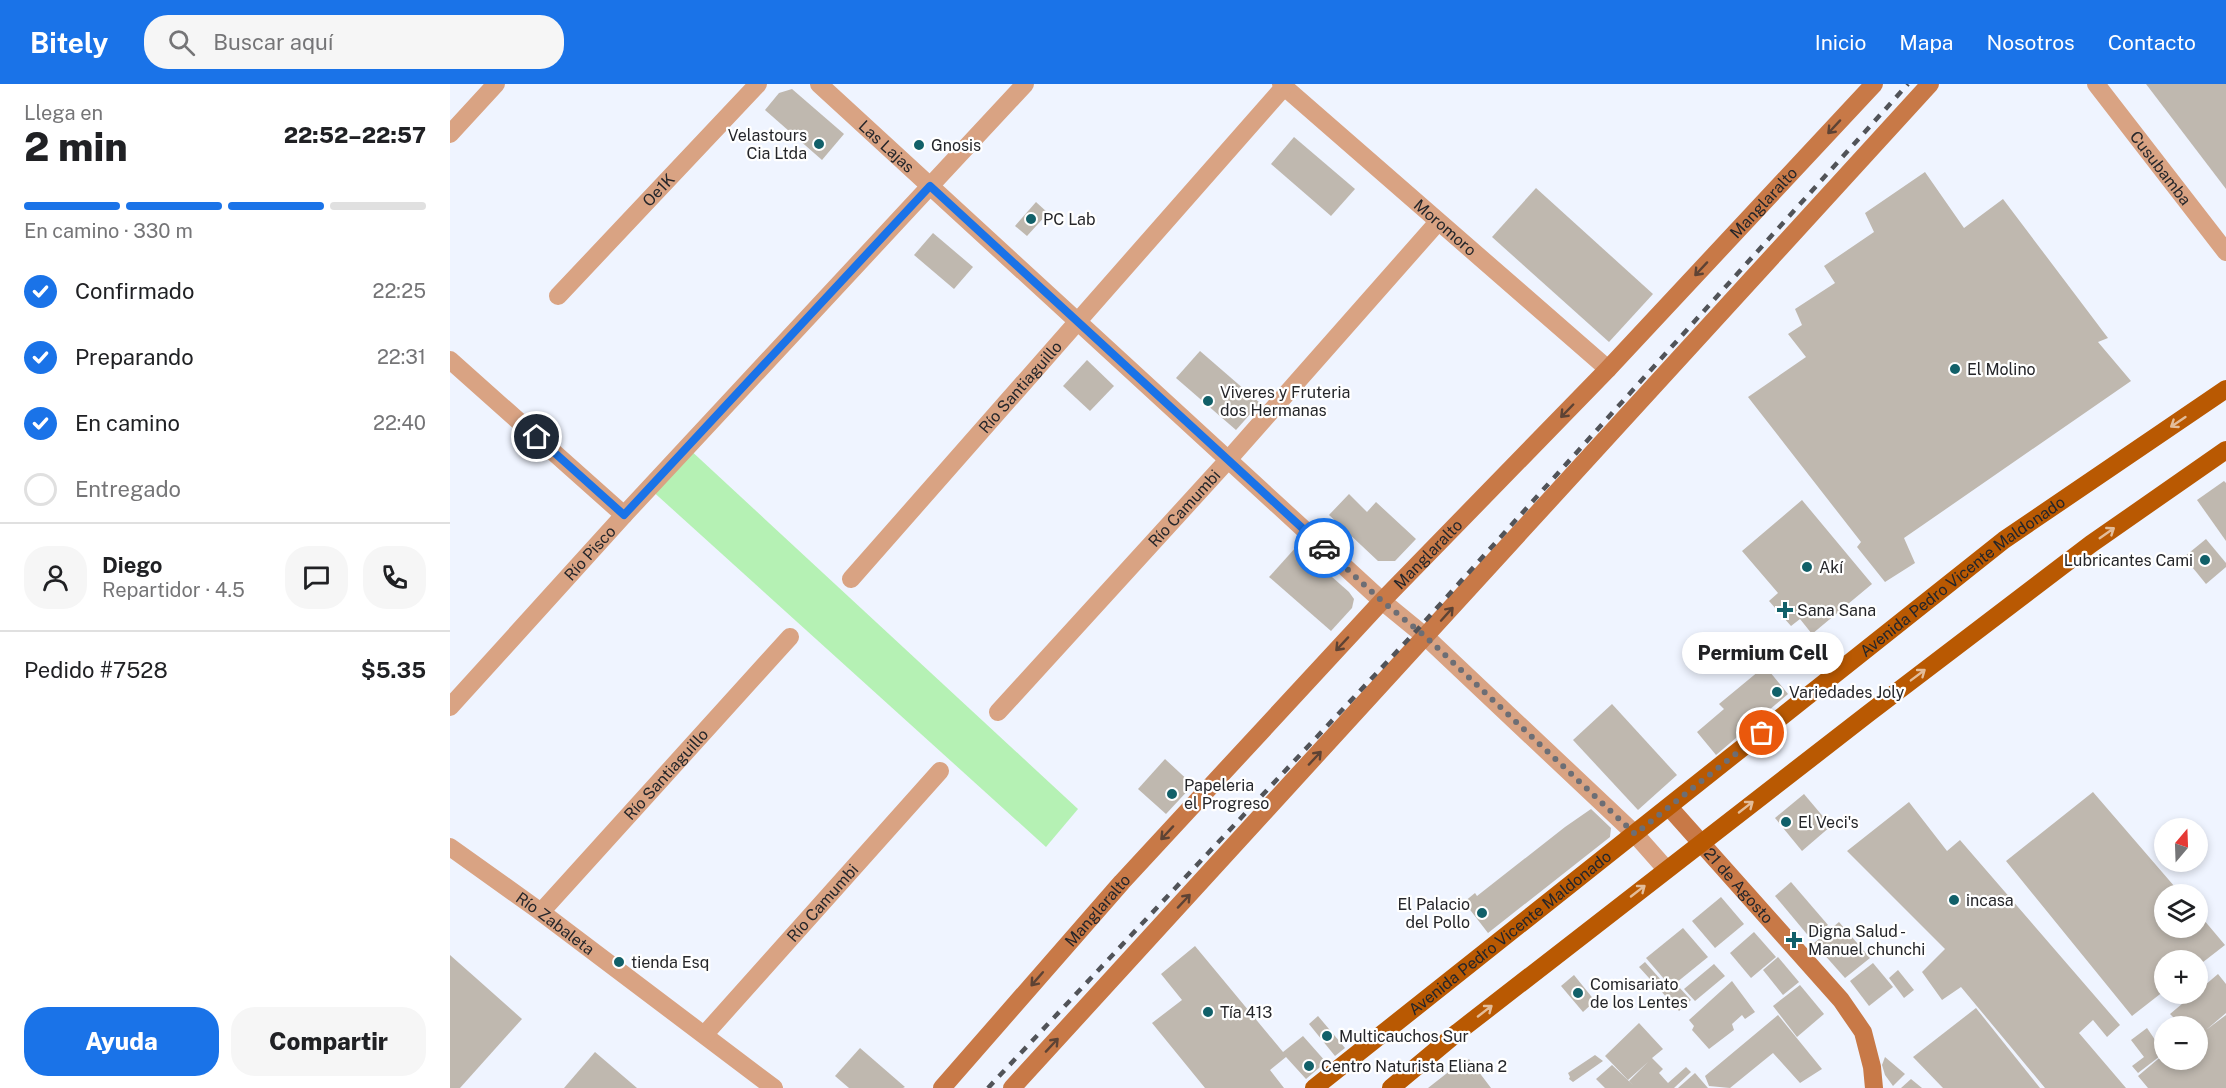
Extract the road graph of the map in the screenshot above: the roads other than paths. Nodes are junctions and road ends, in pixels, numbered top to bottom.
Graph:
1 (496, 84) edge
2 (758, 84) edge
3 (819, 84) edge
4 (1025, 84) edge
5 (1874, 84) edge
6 (1930, 84) edge
7 (2096, 84) edge
8 (1283, 85) edge
9 (450, 134) edge
10 (930, 186) junction
11 (1438, 222) junction
12 (2226, 252) edge
13 (558, 296) dead end
14 (1078, 323) junction
15 (450, 360) edge
16 (1608, 369) junction
17 (2226, 389) edge
18 (2226, 450) edge
19 (1228, 460) junction
20 (624, 515) junction
21 (851, 579) dead end
22 (1382, 601) junction
23 (790, 637) dead end
24 (1426, 637) junction
25 (450, 707) edge
26 (998, 711) dead end
27 (940, 771) dead end
28 (1669, 807) junction
29 (1635, 834) junction
30 (1700, 843) junction
31 (450, 847) edge
32 (1666, 869) junction
33 (541, 912) junction
34 (705, 1034) junction
35 (774, 1088) edge
36 (942, 1088) edge
37 (1012, 1088) edge
38 (1314, 1088) edge
39 (1391, 1088) edge
40 (1874, 1088) edge

1 - 9 street
2 - 13 street, Oe1K
3 - 10 street, Las Lajas
4 - 10 street, Río Pisco
5 -> 16 main road, Manglaralto
24 -> 6 main road
7 - 12 street, Cusubamba
8 - 11 street, Moromoro
8 - 14 street, Río Santiaguillo
10 - 14 street, Las Lajas
10 - 20 street, Río Pisco
11 - 16 street, Moromoro
11 - 19 street, Río Camumbi
14 - 19 street, Las Lajas
14 - 21 street, Río Santiaguillo
15 - 20 street
16 -> 22 main road, Manglaralto
17 -> 28 main road, Avenida Pedro Vicente Maldonado
30 -> 18 main road
19 - 22 street, Las Lajas
19 - 26 street, Río Camumbi
20 - 25 street, Río Pisco
22 - 24 street, Las Lajas
22 -> 36 main road, Manglaralto
23 - 33 street, Río Santiaguillo
24 - 29 street, Las Lajas
37 -> 24 main road
27 - 34 street, Río Camumbi
28 - 29 main road, Avenida Pedro Vicente Maldonado
28 - 30 main road, 21 de Agosto
29 - 32 street, Las Lajas
29 - 38 main road, Avenida Pedro Vicente Maldonado
30 - 32 main road
30 - 40 main road, 21 de Agosto
31 - 33 street, Río Zabaleta
39 -> 32 main road
33 - 34 street, Río Zabaleta
34 - 35 street, Río Zabaleta

